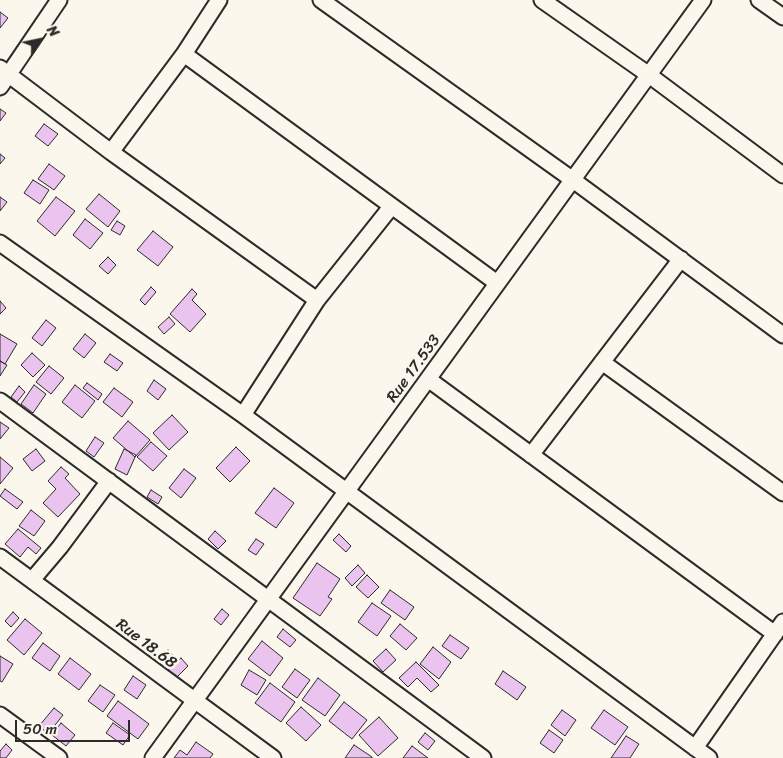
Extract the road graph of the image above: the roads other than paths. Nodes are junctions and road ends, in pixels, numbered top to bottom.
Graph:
1 (59, 0) edge
2 (218, 0) edge
3 (320, 0) edge
4 (542, 0) edge
5 (703, 0) edge
6 (759, 0) edge
7 (783, 17) edge
8 (184, 54) junction
9 (649, 75) junction
10 (3, 77) edge
11 (111, 152) junction
12 (783, 175) edge
13 (573, 180) junction
14 (391, 207) junction
15 (0, 243) edge
16 (680, 259) junction
17 (497, 283) junction
18 (316, 300) junction
19 (783, 334) edge
20 (602, 362) junction
21 (428, 379) junction
22 (0, 401) edge
23 (242, 415) junction
24 (531, 456) junction
25 (109, 481) junction
26 (345, 492) junction
27 (783, 493) edge
28 (0, 557) edge
29 (32, 580) junction
30 (269, 600) junction
31 (779, 628) edge
32 (194, 701) junction
33 (0, 715) edge
34 (695, 748) junction
35 (59, 758) edge
36 (153, 758) edge
37 (273, 758) edge
38 (483, 758) edge
39 (708, 758) edge

1 - 10 street
2 - 8 street
3 - 13 street
4 - 9 street
5 - 9 street, Rue 17.533
6 - 7 street
8 - 11 street
8 - 14 street
9 - 12 street
9 - 13 street, Rue 17.533
10 - 11 street
11 - 18 street
13 - 16 street
13 - 17 street, Rue 17.533
14 - 17 street
14 - 18 street
15 - 23 street
16 - 19 street
16 - 20 street
17 - 21 street, Rue 17.533
18 - 23 street
20 - 24 street
20 - 27 street
21 - 24 street
21 - 26 street, Rue 17.533
22 - 25 street
23 - 26 street
24 - 31 street
25 - 29 street
25 - 30 street
26 - 30 street, Rue 17.533
26 - 34 street
28 - 29 street, Rue 18.68
29 - 32 street, Rue 18.68
30 - 32 street, Rue 17.533
30 - 38 street
31 - 34 street
32 - 36 street, Rue 17.533
32 - 37 street, Rue 18.68
33 - 35 street
34 - 39 street

